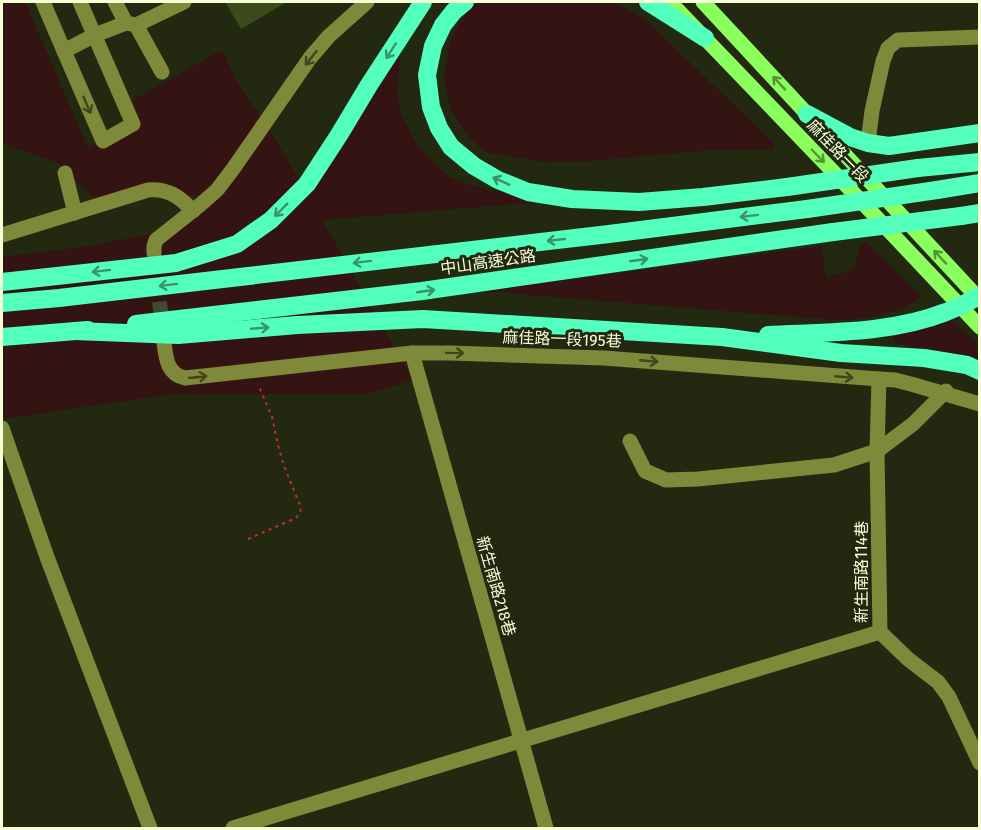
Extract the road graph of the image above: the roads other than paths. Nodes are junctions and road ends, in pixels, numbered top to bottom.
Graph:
1 (43, 2) edge
2 (80, 2) edge
3 (115, 2) edge
4 (184, 2) edge
5 (367, 2) edge
6 (423, 2) edge
7 (465, 2) edge
8 (648, 2) edge
9 (670, 2) edge
10 (703, 2) edge
11 (131, 24) junction
12 (95, 35) junction
13 (980, 37) edge
14 (705, 38) junction
15 (64, 51) junction
16 (162, 72) dead end
17 (807, 114) junction
18 (980, 133) edge
19 (868, 143) junction
20 (980, 162) edge
21 (65, 173) dead end
22 (980, 183) edge
23 (193, 211) junction
24 (75, 213) junction
25 (970, 215) edge
26 (2, 236) edge
27 (154, 253) tunnel mouth
28 (2, 282) edge
29 (979, 298) edge
30 (2, 303) edge
31 (959, 306) junction
32 (980, 327) edge
33 (75, 331) junction
34 (2, 337) edge
35 (722, 337) junction
36 (164, 342) tunnel mouth
37 (412, 353) junction
38 (980, 371) edge
39 (879, 379) junction
40 (946, 391) dead end
41 (980, 404) edge
42 (2, 428) edge
43 (630, 441) dead end
44 (877, 451) junction
45 (880, 632) junction
46 (521, 741) junction
47 (980, 763) edge
48 (150, 828) edge
49 (233, 828) edge
50 (546, 828) edge

1 - 15 lane
2 - 12 lane
3 - 11 lane
4 - 11 lane
5 -> 23 lane
6 -> 28 highway
20 -> 7 highway, bridge
8 - 14 highway
9 - 14 main road, 麻佳路一段
17 -> 10 main road, 麻佳路一段
11 - 12 lane
11 - 16 lane
12 - 15 lane
15 -> 12 lane
13 - 19 lane
14 -> 31 main road, 麻佳路一段
17 - 19 highway
29 -> 17 main road, 麻佳路一段
18 - 19 highway
21 - 24 lane
22 -> 30 highway, 中山高速公路, bridge
23 - 24 lane
23 - 27 lane
24 - 26 lane
33 -> 25 highway, 中山高速公路, bridge
29 - 31 highway
31 - 32 main road, 麻佳路一段
31 - 35 highway
33 - 34 highway, 中山高速公路
33 -> 35 highway
35 - 38 highway
36 -> 37 lane, 麻佳路一段195巷
37 -> 39 lane, 麻佳路一段195巷
37 - 46 lane, 新生南路218巷
39 - 41 lane, 麻佳路一段195巷
39 - 44 lane, 新生南路114巷
40 - 44 lane
42 - 48 lane
43 - 44 lane
44 - 45 lane, 新生南路114巷
45 - 46 lane
45 - 47 lane, 新生南路114巷
46 - 49 lane
46 - 50 lane, 新生南路218巷

